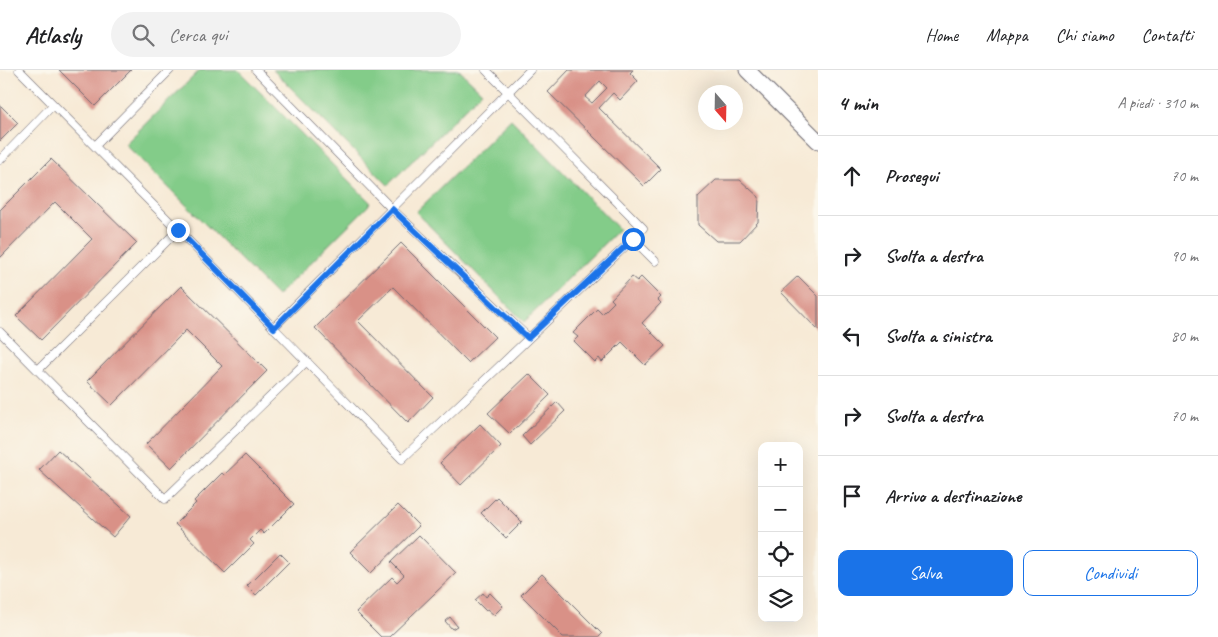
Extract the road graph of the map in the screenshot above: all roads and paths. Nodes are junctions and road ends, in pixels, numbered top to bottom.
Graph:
1 (19, 70) edge
2 (170, 70) edge
3 (256, 70) edge
4 (486, 70) edge
5 (530, 70) edge
6 (747, 70) edge
7 (508, 92) junction
8 (54, 104) junction
9 (818, 141) edge
10 (95, 146) junction
11 (0, 160) edge
12 (392, 209) junction
13 (178, 230) junction
14 (633, 239) junction
15 (655, 261) dead end
16 (274, 328) junction
17 (0, 332) edge
18 (528, 338) junction
19 (307, 361) junction
20 (38, 370) junction

1 - 8 lane
2 - 10 lane
3 - 12 lane
4 - 7 lane
5 - 7 lane
6 - 9 street
7 - 12 lane
7 - 14 lane
8 - 10 lane
8 - 11 lane
10 - 13 lane
12 - 16 lane
12 - 18 lane
13 - 16 lane
13 - 20 lane
14 - 15 lane
14 - 18 lane
16 - 19 lane
17 - 20 lane
18 - 19 lane
19 - 20 lane

